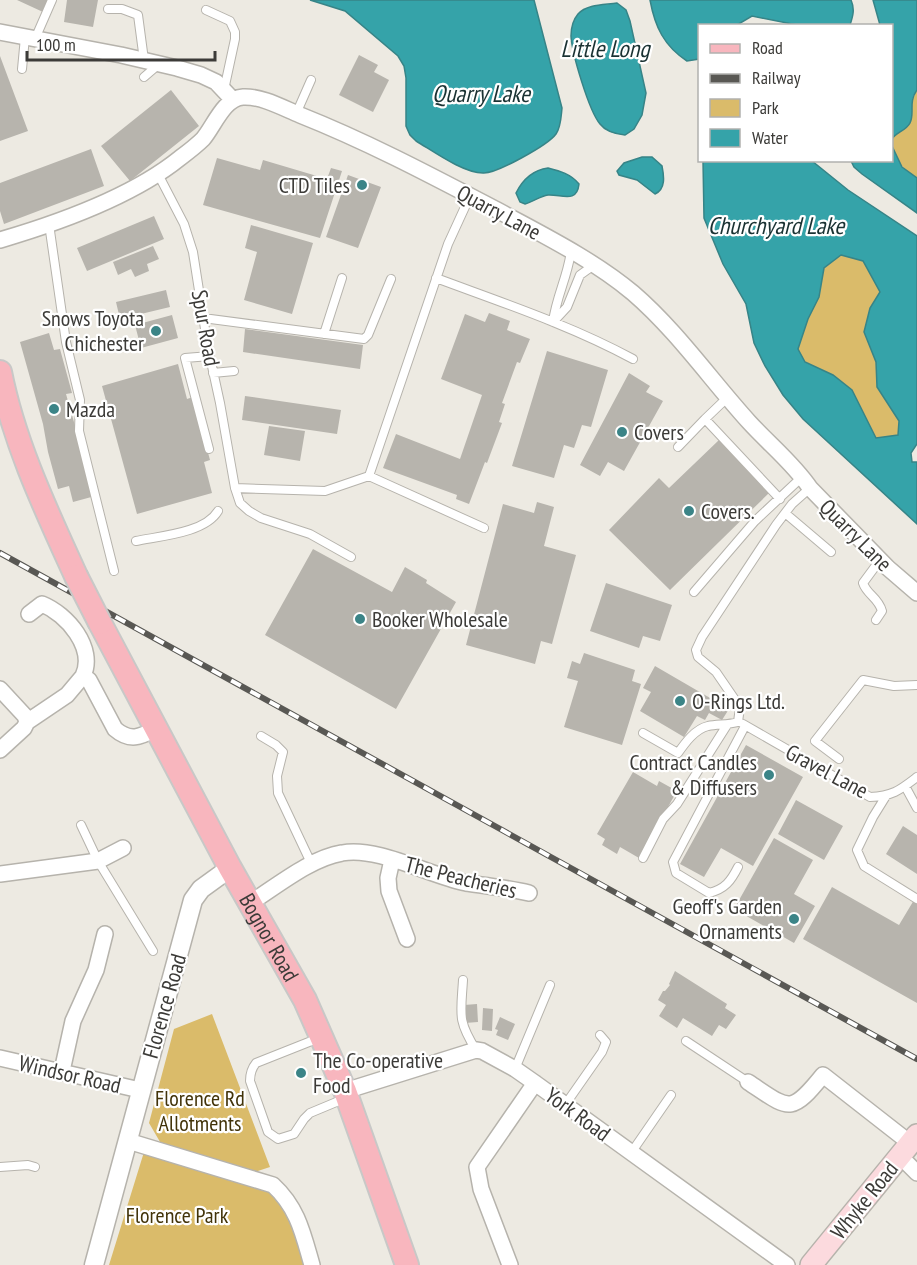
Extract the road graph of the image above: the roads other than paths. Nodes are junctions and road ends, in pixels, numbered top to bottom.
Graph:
1 (52, 0) edge
2 (108, 9) dead end
3 (206, 10) dead end
4 (0, 32) edge
5 (30, 38) junction
6 (152, 62) junction
7 (22, 69) dead end
8 (144, 77) dead end
9 (311, 80) dead end
10 (229, 95) junction
11 (296, 114) junction
12 (158, 174) junction
13 (470, 196) junction
14 (49, 224) junction
15 (0, 240) edge
16 (571, 251) junction
17 (594, 264) junction
18 (342, 278) dead end
19 (436, 278) junction
20 (391, 279) dead end
21 (203, 318) junction
22 (553, 322) junction
23 (324, 334) junction
24 (210, 356) junction
25 (633, 359) dead end
26 (234, 371) dead end
27 (0, 372) edge
28 (213, 373) junction
29 (728, 397) junction
30 (705, 419) junction
31 (678, 447) dead end
32 (209, 449) dead end
33 (369, 476) junction
34 (806, 483) junction
35 (235, 489) junction
36 (780, 499) junction
37 (218, 511) dead end
38 (785, 513) junction
39 (484, 528) dead end
40 (136, 541) dead end
41 (831, 552) dead end
42 (351, 557) dead end
43 (880, 560) junction
44 (114, 571) dead end
45 (694, 592) dead end
46 (917, 593) edge
47 (29, 614) dead end
48 (876, 620) dead end
49 (83, 676) junction
50 (917, 685) edge
51 (0, 689) edge
52 (27, 723) junction
53 (742, 724) junction
54 (727, 725) junction
55 (156, 729) junction
56 (642, 733) dead end
57 (261, 736) dead end
58 (0, 750) edge
59 (839, 759) dead end
60 (917, 777) edge
61 (905, 786) junction
62 (886, 796) junction
63 (917, 808) edge
64 (81, 825) dead end
65 (123, 848) dead end
66 (643, 858) dead end
67 (392, 860) junction
68 (98, 861) junction
69 (312, 864) junction
70 (738, 867) dead end
71 (230, 868) junction
72 (0, 874) edge
73 (529, 893) dead end
74 (917, 899) edge
75 (250, 903) junction
76 (105, 934) dead end
77 (407, 939) dead end
78 (153, 951) dead end
79 (463, 980) dead end
80 (550, 985) dead end
81 (600, 1035) dead end
82 (321, 1037) junction
83 (686, 1041) dead end
84 (476, 1050) junction
85 (0, 1058) edge
86 (515, 1069) junction
87 (63, 1071) junction
88 (748, 1082) joint
89 (535, 1083) junction
90 (140, 1090) junction
91 (346, 1094) junction
92 (671, 1095) dead end
93 (565, 1105) junction
94 (128, 1141) junction
95 (909, 1144) edge
96 (631, 1153) junction
97 (0, 1167) edge
98 (35, 1167) dead end
99 (917, 1173) edge
100 (94, 1265) edge
101 (312, 1265) edge
102 (407, 1265) edge
103 (510, 1265) edge
104 (787, 1265) edge
105 (811, 1265) edge

1 - 5 lane
2 - 6 lane
3 - 10 lane
4 - 5 street
5 - 6 street
5 - 7 lane
6 - 8 lane
6 - 10 street
9 - 11 lane
10 - 11 street, Quarry Lane
10 - 12 street
11 - 13 street, Quarry Lane
12 - 14 street
12 - 21 lane, Spur Road
13 - 16 street, Quarry Lane
13 - 19 lane
14 - 15 street
14 - 44 lane
16 - 17 street, Quarry Lane
16 - 22 lane
17 - 22 lane
17 - 29 street, Quarry Lane
18 - 23 lane
19 - 22 lane
19 - 33 lane
20 - 23 lane
21 - 23 lane
21 - 24 lane, Spur Road
22 - 25 lane
24 - 28 lane, Spur Road
24 - 32 lane
26 - 28 lane
27 - 55 main road, Bognor Road, bridge
28 - 35 lane, Spur Road
29 - 30 lane
29 - 34 street, Quarry Lane
30 - 31 lane
30 - 36 lane
33 - 35 lane
33 - 39 lane
34 - 36 lane
34 - 38 lane
34 - 43 street, Quarry Lane
35 - 42 lane
36 - 45 lane
37 - 40 lane
38 - 41 lane
38 - 53 lane
43 - 46 street, Quarry Lane
43 - 48 lane
47 - 49 street
49 - 52 street
49 - 55 street
50 - 59 lane
51 - 52 street
52 - 58 street
53 - 54 lane
53 - 62 lane, Gravel Lane
53 - 70 lane
54 - 56 lane
54 - 66 lane
55 - 71 main road, Bognor Road
57 - 69 lane
60 - 61 lane, Gravel Lane
61 - 62 lane, Gravel Lane
61 - 63 lane
62 - 74 lane
64 - 68 lane
65 - 68 street
67 - 69 street, The Peacheries
67 - 73 street, The Peacheries
67 - 77 street, The Peacheries
68 - 72 street
68 - 78 lane
69 - 75 street, The Peacheries
71 - 75 main road, Bognor Road
71 - 90 street, Florence Road
75 - 82 main road, Bognor Road
76 - 87 street
79 - 84 lane
80 - 86 lane
81 - 93 lane
82 - 91 main road, Bognor Road
82 - 91 lane
83 - 88 lane
84 - 86 street, York Road
84 - 91 street
85 - 87 street, Windsor Road
86 - 89 street, York Road
87 - 90 street, Windsor Road
88 - 95 street
89 - 93 street, York Road
89 - 103 street
90 - 94 street, Florence Road
91 - 102 main road, Bognor Road
92 - 96 lane
93 - 96 street, York Road
94 - 100 street, Florence Road
94 - 101 street
95 - 99 street
95 - 105 main road, Whyke Road
96 - 104 street, York Road
97 - 98 lane

